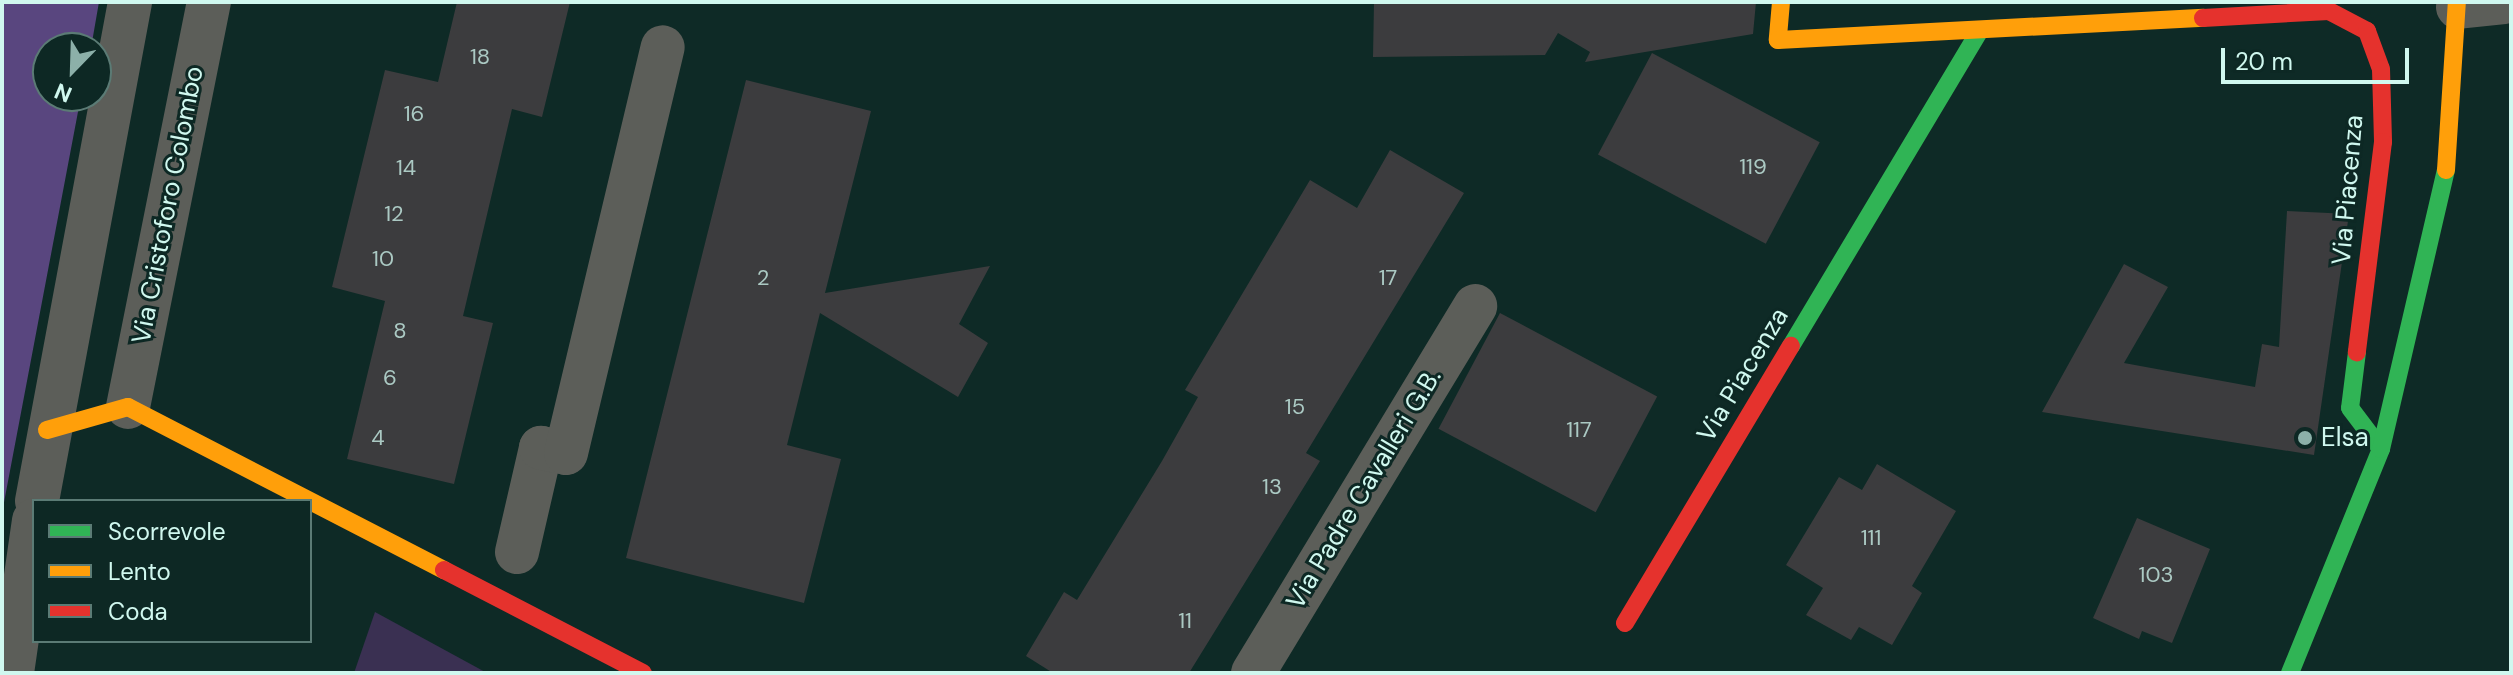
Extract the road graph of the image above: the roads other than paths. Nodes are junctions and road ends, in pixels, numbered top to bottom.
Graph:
1 (130, 2) edge
2 (209, 2) edge
3 (1781, 2) edge
4 (2504, 2) edge
5 (2457, 4) edge
6 (1980, 30) junction
7 (663, 47) dead end
8 (1475, 306) dead end
9 (128, 407) junction
10 (47, 430) junction
11 (2381, 449) junction
12 (37, 499) edge
13 (306, 499) edge
14 (312, 502) edge
15 (32, 535) edge
16 (517, 552) dead end
17 (1625, 623) dead end
18 (12, 673) edge
19 (643, 673) edge
20 (1253, 673) edge
21 (2290, 673) edge

1 - 10 street
2 - 9 street, Via Cristoforo Colombo
3 - 6 street, Via Piacenza
4 - 5 street
5 - 11 street
6 - 11 street, Via Piacenza
6 - 17 street, Via Piacenza
7 - 16 street
8 - 20 street, Via Padre Cavalleri G.B.
9 - 10 street
9 - 13 street
10 - 12 street
11 - 21 street
14 - 19 street
15 - 18 street

